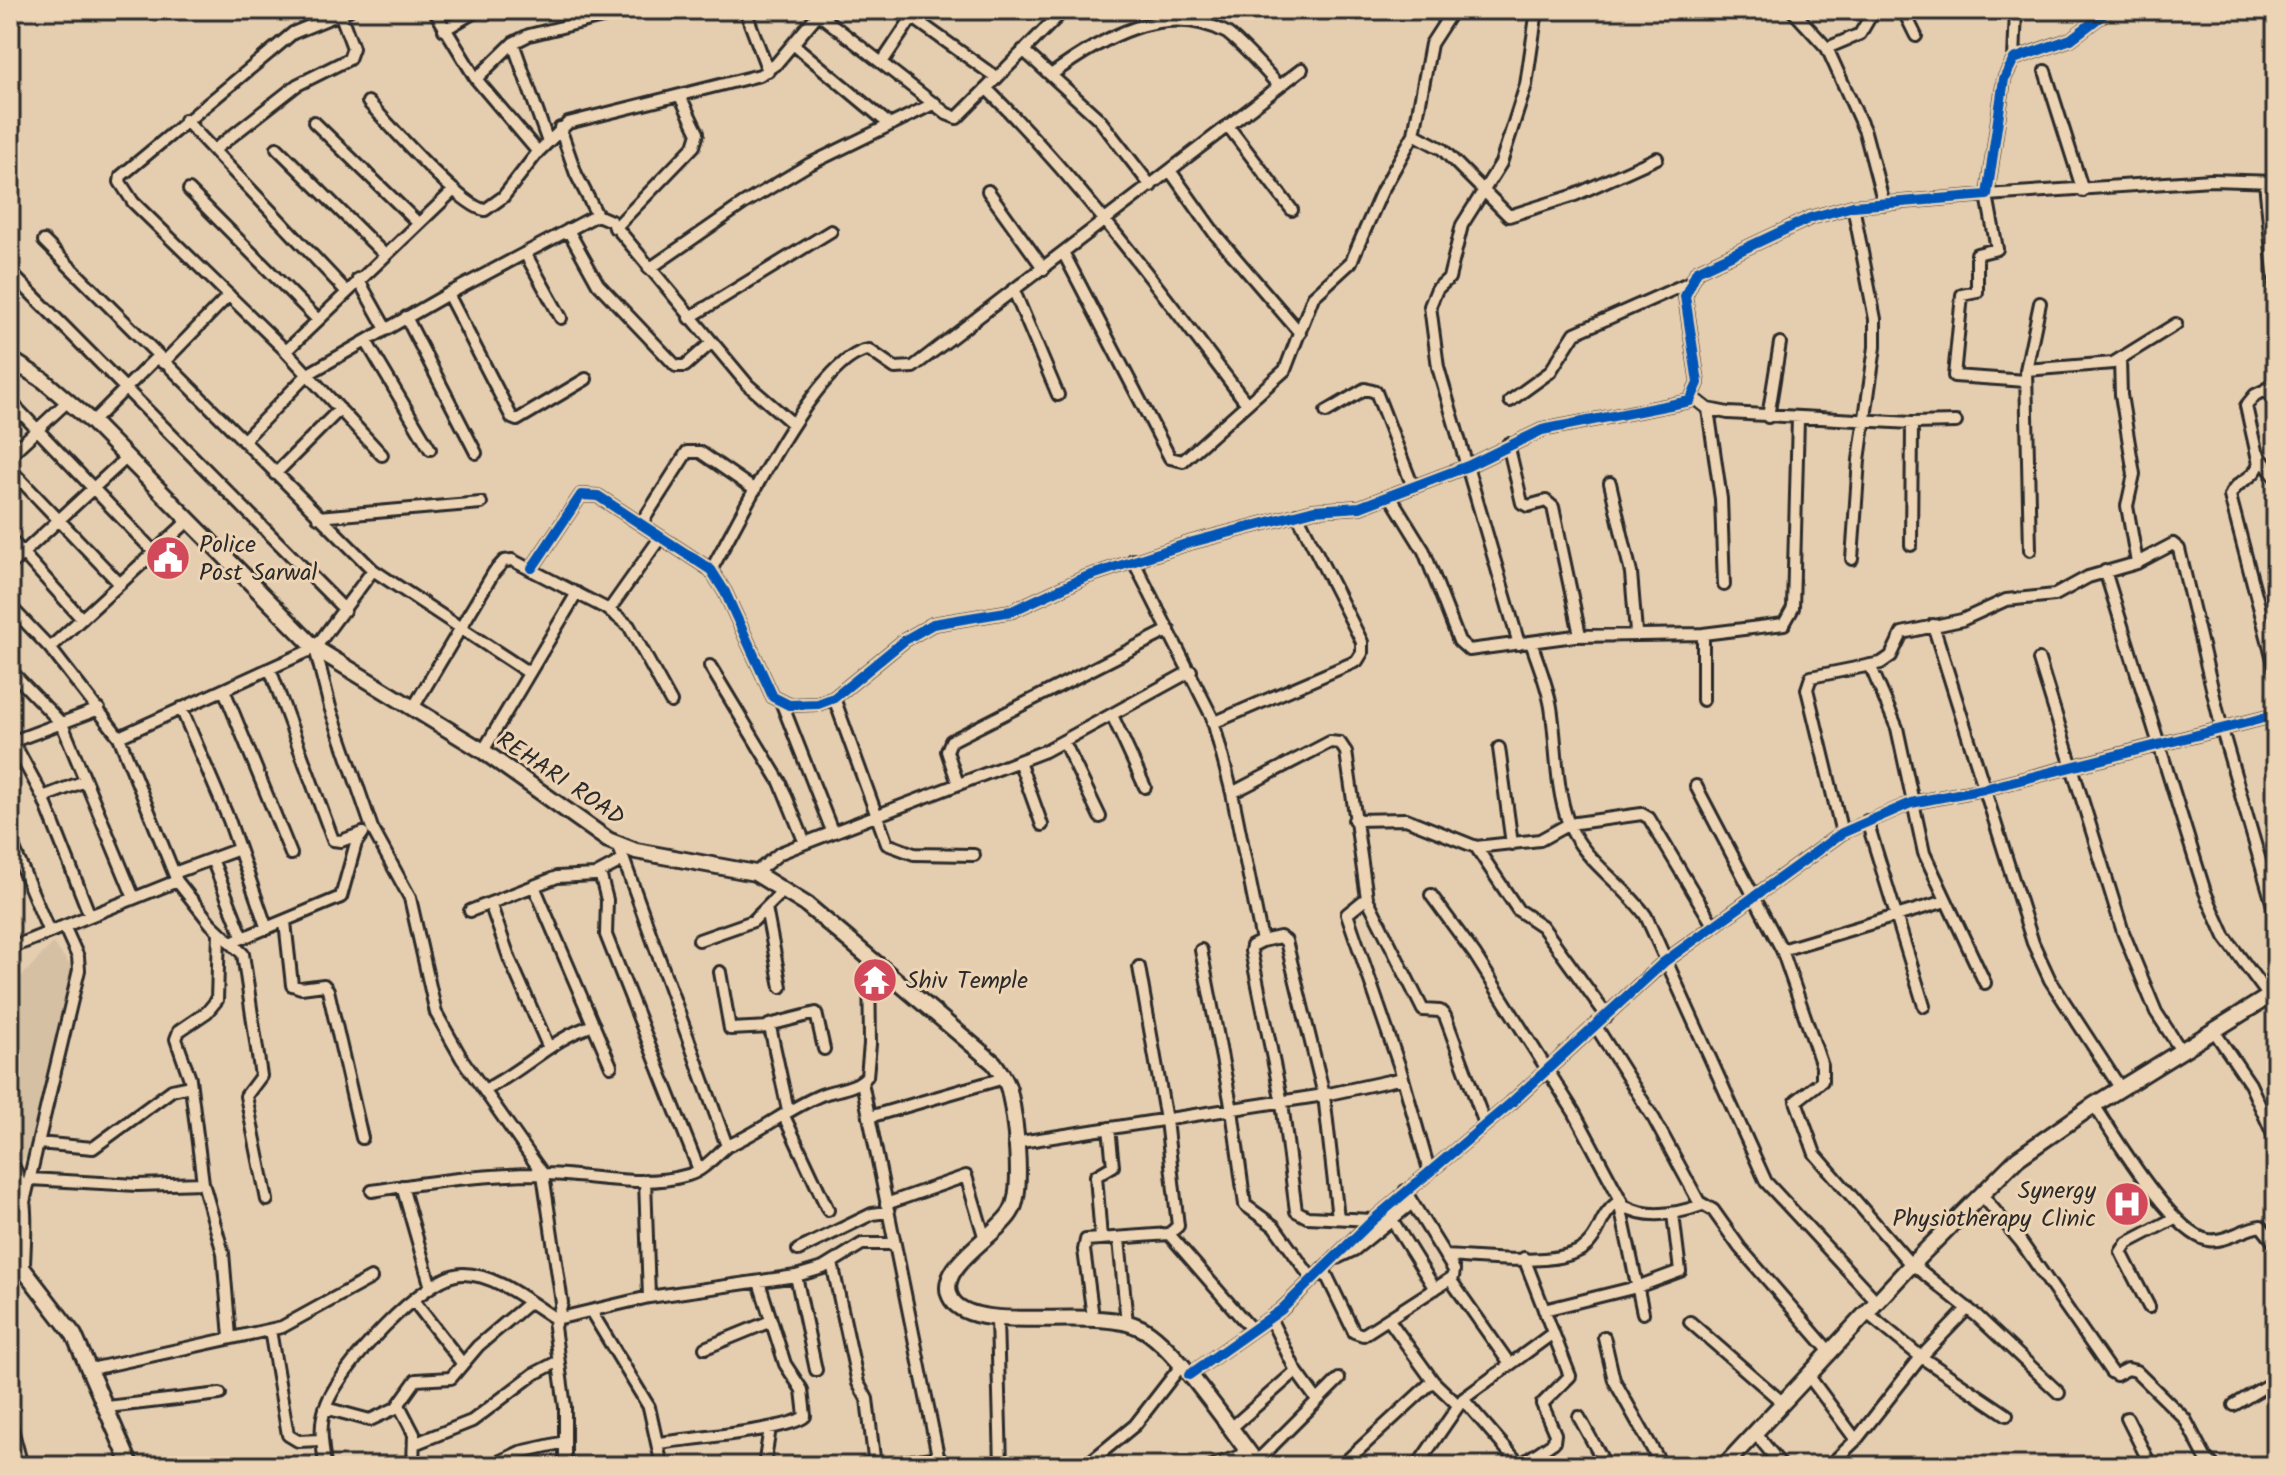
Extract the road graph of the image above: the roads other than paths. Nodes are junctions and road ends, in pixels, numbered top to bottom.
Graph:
1 (434, 10) edge
2 (478, 10) edge
3 (631, 10) edge
4 (745, 10) edge
5 (1064, 10) edge
6 (1453, 10) edge
7 (1537, 10) edge
8 (1792, 10) edge
9 (1874, 10) edge
10 (1903, 10) edge
11 (2016, 10) edge
12 (2109, 10) edge
13 (345, 11) edge
14 (816, 12) edge
15 (914, 14) edge
16 (444, 30) junction
17 (1916, 36) dead end
18 (513, 43) junction
19 (793, 44) junction
20 (1827, 48) junction
21 (1023, 50) junction
22 (2014, 59) junction
23 (883, 61) junction
24 (1302, 69) dead end
25 (768, 71) junction
26 (2045, 71) dead end
27 (1051, 75) junction
28 (997, 78) junction
29 (476, 79) junction
30 (1279, 86) junction
31 (987, 89) junction
32 (680, 96) junction
33 (368, 102) dead end
34 (935, 103) junction
35 (185, 120) junction
36 (314, 122) dead end
37 (890, 125) junction
38 (1228, 126) junction
39 (560, 128) junction
40 (1414, 134) junction
41 (548, 142) junction
42 (277, 148) dead end
43 (214, 150) junction
44 (538, 152) junction
45 (1657, 158) dead end
46 (1171, 172) junction
47 (2271, 182) edge
48 (1151, 186) junction
49 (1482, 189) junction
50 (189, 190) dead end
51 (454, 190) junction
52 (988, 191) dead end
53 (2083, 191) junction
54 (1987, 195) junction
55 (1884, 204) junction
56 (1853, 206) junction
57 (1292, 210) dead end
58 (597, 215) junction
59 (1107, 220) junction
60 (418, 223) junction
61 (615, 228) junction
62 (568, 230) junction
63 (831, 231) dead end
64 (44, 241) dead end
65 (525, 253) junction
66 (384, 254) junction
67 (1064, 254) junction
68 (649, 269) junction
69 (1044, 269) junction
70 (10, 272) edge
71 (358, 279) junction
72 (1688, 283) junction
73 (346, 291) junction
74 (1014, 291) junction
75 (2276, 293) edge
76 (448, 294) junction
77 (229, 295) junction
78 (2040, 303) dead end
79 (406, 317) junction
80 (561, 318) dead end
81 (689, 318) junction
82 (317, 319) junction
83 (2176, 324) dead end
84 (386, 329) junction
85 (1300, 333) junction
86 (366, 341) junction
87 (711, 343) junction
88 (1780, 343) dead end
89 (286, 351) junction
90 (10, 359) edge
91 (160, 360) junction
92 (2120, 360) junction
93 (308, 374) junction
94 (2026, 376) junction
95 (586, 379) dead end
96 (2271, 387) edge
97 (126, 388) junction
98 (1058, 395) dead end
99 (1694, 398) junction
100 (10, 401) edge
101 (68, 401) junction
102 (1510, 401) dead end
103 (1247, 404) junction
104 (2276, 405) edge
105 (340, 409) junction
106 (1708, 409) junction
107 (1326, 412) dead end
108 (1768, 417) junction
109 (1798, 418) junction
110 (1864, 421) junction
111 (92, 422) junction
112 (1956, 422) dead end
113 (792, 423) junction
114 (1912, 423) junction
115 (38, 429) junction
116 (243, 441) junction
117 (1508, 444) junction
118 (430, 449) dead end
119 (476, 453) dead end
120 (2257, 454) junction
121 (10, 455) edge
122 (382, 455) dead end
123 (126, 458) junction
124 (1468, 466) junction
125 (10, 469) edge
126 (275, 474) junction
127 (2276, 478) edge
128 (1610, 483) dead end
129 (1413, 487) junction
130 (93, 488) junction
131 (755, 490) junction
132 (1390, 496) junction
133 (481, 503) dead end
134 (1297, 514) junction
135 (318, 517) junction
136 (58, 520) junction
137 (187, 522) junction
138 (641, 524) junction
139 (660, 538) junction
140 (10, 539) edge
141 (1911, 545) dead end
142 (2030, 550) dead end
143 (154, 552) junction
144 (23, 553) junction
145 (1852, 559) dead end
146 (1133, 560) junction
147 (2137, 563) junction
148 (10, 565) edge
149 (532, 568) junction
150 (373, 570) junction
151 (711, 570) junction
152 (2105, 571) junction
153 (120, 584) junction
154 (1724, 585) dead end
155 (577, 593) junction
156 (10, 606) edge
157 (345, 610) junction
158 (609, 610) junction
159 (82, 619) junction
160 (1933, 625) junction
161 (462, 629) junction
162 (1169, 630) junction
163 (1636, 632) junction
164 (1703, 634) junction
165 (1580, 635) junction
166 (1525, 643) junction
167 (50, 648) junction
168 (315, 648) junction
169 (2039, 660) dead end
170 (1870, 665) junction
171 (710, 666) dead end
172 (270, 669) junction
173 (10, 670) edge
174 (1191, 671) junction
175 (2276, 671) edge
176 (529, 673) junction
177 (224, 690) junction
178 (834, 698) junction
179 (1703, 700) dead end
180 (671, 702) dead end
181 (782, 704) junction
182 (181, 708) junction
183 (413, 708) junction
184 (99, 709) junction
185 (1112, 715) junction
186 (2276, 715) edge
187 (1213, 723) junction
188 (62, 724) junction
189 (2222, 730) junction
190 (119, 737) junction
191 (12, 739) edge
192 (1064, 742) junction
193 (2157, 745) junction
194 (1499, 748) dead end
195 (483, 751) junction
196 (1019, 761) junction
197 (2072, 766) junction
198 (85, 781) junction
199 (958, 784) junction
200 (1696, 786) dead end
201 (1145, 787) dead end
202 (1984, 789) junction
203 (1232, 793) junction
204 (43, 797) junction
205 (1911, 803) junction
206 (874, 815) junction
207 (1100, 817) dead end
208 (1354, 820) junction
209 (1867, 821) junction
210 (1569, 824) junction
211 (1042, 825) dead end
212 (368, 830) junction
213 (832, 831) junction
214 (1842, 833) junction
215 (10, 839) edge
216 (805, 843) junction
217 (618, 844) junction
218 (1512, 844) junction
219 (1476, 847) junction
220 (239, 849) junction
221 (291, 854) dead end
222 (974, 855) dead end
223 (212, 859) junction
224 (623, 860) junction
225 (600, 873) junction
226 (755, 873) junction
227 (175, 877) junction
228 (534, 886) junction
229 (784, 890) junction
230 (1431, 895) dead end
231 (1753, 897) junction
232 (134, 898) junction
233 (1367, 898) junction
234 (1946, 901) junction
235 (490, 903) junction
236 (766, 908) junction
237 (470, 911) dead end
238 (1896, 915) junction
239 (90, 916) junction
240 (2276, 916) edge
241 (285, 922) junction
242 (1713, 925) junction
243 (64, 926) junction
244 (267, 929) junction
245 (49, 932) junction
246 (219, 932) junction
247 (238, 940) junction
248 (699, 940) dead end
249 (1262, 941) junction
250 (10, 948) edge
251 (1201, 950) dead end
252 (1782, 950) junction
253 (869, 959) junction
254 (1664, 962) junction
255 (1139, 967) dead end
256 (720, 972) dead end
257 (1985, 983) dead end
258 (781, 987) dead end
259 (2272, 994) edge
260 (1924, 1006) dead end
261 (1607, 1016) junction
262 (594, 1025) junction
263 (769, 1025) junction
264 (1595, 1025) junction
265 (2214, 1031) junction
266 (549, 1048) junction
267 (824, 1049) dead end
268 (2182, 1052) junction
269 (611, 1066) dead end
270 (1547, 1070) junction
271 (1004, 1078) junction
272 (1403, 1078) junction
273 (862, 1082) junction
274 (190, 1086) junction
275 (2121, 1089) junction
276 (484, 1090) junction
277 (1324, 1095) junction
278 (1282, 1103) junction
279 (2094, 1105) junction
280 (1232, 1110) junction
281 (786, 1113) junction
282 (869, 1117) junction
283 (1166, 1120) junction
284 (2273, 1123) edge
285 (1485, 1124) junction
286 (1109, 1128) junction
287 (362, 1138) dead end
288 (2276, 1141) edge
289 (38, 1143) junction
290 (1014, 1143) junction
291 (727, 1146) junction
292 (10, 1164) edge
293 (699, 1170) junction
294 (1429, 1170) junction
295 (543, 1174) junction
296 (30, 1179) junction
297 (645, 1180) junction
298 (203, 1183) junction
299 (402, 1186) junction
300 (372, 1191) dead end
301 (1405, 1191) junction
302 (1981, 1194) junction
303 (267, 1200) dead end
304 (1619, 1201) junction
305 (1412, 1203) junction
306 (23, 1205) junction
307 (1702, 1205) junction
308 (887, 1208) junction
309 (828, 1210) dead end
310 (1673, 1214) junction
311 (1338, 1218) junction
312 (2175, 1218) junction
313 (1373, 1220) junction
314 (1392, 1220) junction
315 (1169, 1234) junction
316 (1101, 1238) junction
317 (985, 1239) junction
318 (1119, 1239) junction
319 (894, 1244) junction
320 (2276, 1245) edge
321 (798, 1250) dead end
322 (10, 1252) edge
323 (1445, 1256) junction
324 (1524, 1258) junction
325 (1907, 1259) junction
326 (832, 1263) junction
327 (1327, 1264) junction
328 (16, 1268) edge
329 (796, 1276) junction
330 (371, 1278) dead end
331 (1312, 1279) junction
332 (1450, 1279) junction
333 (759, 1282) junction
334 (430, 1284) junction
335 (1637, 1287) junction
336 (1435, 1289) junction
337 (649, 1297) junction
338 (413, 1300) junction
339 (530, 1302) junction
340 (1871, 1302) junction
341 (2149, 1307) dead end
342 (1968, 1308) junction
343 (1544, 1310) junction
344 (592, 1313) junction
345 (1643, 1313) dead end
346 (1093, 1317) junction
347 (1270, 1318) junction
348 (556, 1319) junction
349 (997, 1319) junction
350 (1389, 1320) junction
351 (771, 1321) junction
352 (1690, 1322) dead end
353 (1127, 1323) junction
354 (270, 1330) junction
355 (1252, 1330) junction
356 (1553, 1333) junction
357 (230, 1337) junction
358 (1604, 1337) dead end
359 (705, 1348) dead end
360 (1830, 1352) junction
361 (2276, 1353) edge
362 (1921, 1357) junction
363 (557, 1362) junction
364 (462, 1363) junction
365 (1509, 1363) junction
366 (2276, 1365) edge
367 (91, 1369) junction
368 (816, 1370) dead end
369 (1185, 1371) junction
370 (1296, 1371) junction
371 (1808, 1375) junction
372 (1339, 1379) dead end
373 (2276, 1380) edge
374 (1433, 1381) junction
375 (2059, 1393) dead end
376 (220, 1394) dead end
377 (1317, 1400) junction
378 (1461, 1402) junction
379 (1782, 1402) junction
380 (399, 1405) junction
381 (2234, 1405) dead end
382 (107, 1407) junction
383 (325, 1408) junction
384 (2007, 1415) dead end
385 (1579, 1417) dead end
386 (2127, 1418) dead end
387 (10, 1421) edge
388 (770, 1428) junction
389 (1230, 1429) junction
390 (1755, 1433) junction
391 (321, 1440) junction
392 (1856, 1440) junction
393 (565, 1442) junction
394 (659, 1443) junction
395 (414, 1444) junction
396 (1255, 1460) edge
397 (939, 1462) edge
398 (1727, 1464) edge
399 (1520, 1465) edge
400 (22, 1466) edge
401 (131, 1466) edge
402 (325, 1466) edge
403 (413, 1466) edge
404 (490, 1466) edge
405 (565, 1466) edge
406 (662, 1466) edge
407 (764, 1466) edge
408 (875, 1466) edge
409 (1001, 1466) edge
410 (1085, 1466) edge
411 (1211, 1466) edge
412 (1341, 1466) edge
413 (1417, 1466) edge
414 (1606, 1466) edge
415 (1662, 1466) edge
416 (1782, 1466) edge
417 (1829, 1466) edge
418 (2151, 1466) edge
419 (2214, 1466) edge

1 - 16 street
2 - 16 street
3 - 18 street
4 - 25 street
5 - 21 street
6 - 40 street
7 - 49 street
8 - 20 street
9 - 20 street
10 - 17 street
11 - 22 street
12 - 22 street
13 - 35 street
13 - 43 street
14 - 19 street
14 - 23 street
15 - 23 street
15 - 28 street
16 - 29 street
18 - 29 street
18 - 41 street
19 - 25 street
19 - 37 street
20 - 55 street
21 - 27 street
21 - 28 street
22 - 54 street
23 - 34 street
24 - 30 street
25 - 32 street
26 - 53 street
27 - 30 street
27 - 48 street
28 - 31 street
29 - 44 street
30 - 38 street
31 - 34 street
31 - 59 street
32 - 39 street
32 - 61 street
33 - 51 street
34 - 37 street
35 - 43 street
35 - 77 street
36 - 60 street
37 - 68 street
38 - 46 street
38 - 57 street
39 - 41 street
39 - 58 street
40 - 49 street
40 - 85 street
41 - 44 street
42 - 66 street
43 - 73 street
44 - 51 street
45 - 49 street
46 - 48 street
46 - 85 street
47 - 53 street
47 - 75 street
48 - 59 street
49 - 124 street
50 - 82 street
51 - 60 street
52 - 69 street
53 - 54 street
54 - 55 street
54 - 94 street
55 - 56 street
56 - 72 street
56 - 110 street
58 - 61 street
58 - 62 street
59 - 67 street
59 - 103 street
60 - 66 street
61 - 68 street
62 - 65 street
62 - 87 street
63 - 81 street
64 - 91 street
65 - 76 street
65 - 80 street
66 - 71 street
67 - 69 street
67 - 103 street
68 - 81 street
69 - 74 street
70 - 97 street
71 - 73 street
71 - 84 street
72 - 99 street
72 - 102 street
73 - 82 street
74 - 98 street
74 - 113 street
76 - 79 street
76 - 95 street
77 - 89 street
77 - 91 street
78 - 94 street
79 - 84 street
79 - 119 street
81 - 87 street
82 - 89 street
83 - 92 street
84 - 86 street
85 - 103 street
86 - 93 street
86 - 118 street
87 - 113 street
88 - 108 street
89 - 93 street
90 - 101 main road, REHARI ROAD
91 - 97 street
91 - 116 street
92 - 94 street
92 - 147 street
93 - 105 street
93 - 116 street
94 - 142 street
96 - 104 street
96 - 120 street
97 - 111 street
97 - 157 street
99 - 106 street
99 - 117 street
100 - 115 street
101 - 111 main road, REHARI ROAD
101 - 115 street
105 - 122 street
105 - 126 street
106 - 108 street
106 - 154 street
107 - 129 street
108 - 109 street
109 - 110 street
109 - 164 street
110 - 114 street
110 - 145 street
111 - 123 main road, REHARI ROAD
112 - 114 street
113 - 131 street
114 - 141 street
115 - 121 street
115 - 130 street
116 - 126 street
117 - 124 street
117 - 165 street
120 - 127 street
120 - 175 street
123 - 130 street
123 - 137 main road, REHARI ROAD
124 - 129 street
124 - 166 street
125 - 136 street
126 - 135 street
128 - 163 street
129 - 132 street
130 - 136 street
130 - 143 street
131 - 138 street
131 - 151 street
132 - 134 street
132 - 166 street
133 - 135 street
134 - 146 street
134 - 187 street
135 - 150 street
136 - 144 street
136 - 153 street
137 - 143 street
137 - 168 main road, REHARI ROAD
138 - 139 street
138 - 149 street
139 - 151 street
139 - 158 street
140 - 144 street
143 - 153 street
144 - 148 street
144 - 159 street
146 - 162 street
146 - 178 street
147 - 152 street
147 - 189 street
149 - 155 street
149 - 161 street
150 - 157 street
150 - 161 street
151 - 181 street
152 - 160 street
152 - 193 street
153 - 159 street
155 - 158 street
155 - 176 street
156 - 167 street
157 - 168 street
158 - 180 street
159 - 167 street
160 - 170 street
160 - 202 street
161 - 176 street
161 - 183 street
162 - 174 street
162 - 199 street
163 - 164 street
163 - 165 street
164 - 179 street
165 - 166 street
166 - 210 street
167 - 184 street
168 - 172 street
168 - 183 main road, REHARI ROAD
168 - 212 street
169 - 197 street
170 - 205 street
170 - 214 street
171 - 216 street
172 - 177 street
172 - 212 street
173 - 188 street
174 - 185 street
174 - 187 street
176 - 195 street
177 - 182 street
177 - 221 street
178 - 181 street
178 - 206 street
181 - 213 street
182 - 190 street
182 - 220 street
183 - 195 main road, REHARI ROAD
184 - 188 street
184 - 190 street
185 - 192 street
185 - 201 street
186 - 189 street
187 - 203 street
188 - 191 street
188 - 198 street
189 - 193 street
189 - 240 street
190 - 227 street
191 - 204 street
192 - 196 street
192 - 207 street
193 - 197 street
193 - 259 street
194 - 218 street
195 - 217 main road, REHARI ROAD
196 - 199 street
196 - 211 street
197 - 202 street
197 - 268 street
198 - 204 street
198 - 232 street
199 - 206 street
200 - 231 street
202 - 205 street
202 - 275 street
203 - 208 street
203 - 249 street
204 - 239 street
205 - 209 street
205 - 234 street
206 - 213 street
206 - 222 street
208 - 219 street
208 - 233 street
209 - 214 street
209 - 238 street
210 - 218 street
210 - 242 street
210 - 254 street
212 - 241 street
212 - 276 street
213 - 216 street
214 - 231 street
215 - 245 street
216 - 226 street
217 - 224 street
217 - 226 main road, REHARI ROAD
218 - 219 street
219 - 261 street
220 - 223 street
220 - 244 street
223 - 227 street
223 - 247 street
224 - 225 street
224 - 291 street
225 - 228 street
225 - 293 street
226 - 229 main road, REHARI ROAD
227 - 232 street
227 - 246 street
228 - 235 street
228 - 262 street
229 - 236 street
229 - 253 main road, REHARI ROAD
230 - 270 street
231 - 242 street
231 - 252 street
232 - 239 street
233 - 272 street
233 - 285 street
234 - 238 street
234 - 257 street
235 - 237 street
235 - 266 street
236 - 248 street
236 - 258 street
238 - 252 street
238 - 260 street
239 - 243 street
241 - 244 street
241 - 287 street
242 - 254 street
243 - 245 street
243 - 289 street
244 - 247 street
245 - 250 street
246 - 247 street
246 - 274 street
247 - 303 street
249 - 277 street
249 - 278 street
251 - 280 street
252 - 325 street
253 - 271 main road, REHARI ROAD
253 - 273 street
254 - 261 street
254 - 340 street
255 - 283 street
256 - 263 street
259 - 265 main road
261 - 264 street
262 - 266 street
262 - 269 street
263 - 267 street
263 - 281 street
264 - 270 street
264 - 307 street
265 - 268 main road
265 - 284 street
266 - 276 street
268 - 275 main road
270 - 285 street
270 - 304 street
271 - 282 street
271 - 290 main road
272 - 277 street
272 - 294 street
273 - 281 street
273 - 282 street
274 - 289 street
274 - 298 street
275 - 279 main road
276 - 295 street
277 - 278 street
277 - 311 street
278 - 280 street
278 - 311 street
279 - 302 main road
279 - 312 street
280 - 283 street
280 - 331 street
281 - 291 street
281 - 309 street
282 - 308 street
283 - 286 street
283 - 315 street
284 - 288 street
285 - 294 street
286 - 290 street
286 - 316 street
289 - 296 street
290 - 317 main road
291 - 293 street
292 - 306 main road
293 - 297 street
294 - 301 street
295 - 297 street
295 - 299 street
295 - 348 street
296 - 298 street
296 - 306 street
297 - 337 street
298 - 357 street
299 - 300 street
299 - 334 street
301 - 305 street
301 - 313 street
302 - 325 main road
302 - 419 street
304 - 310 street
304 - 324 street
304 - 335 street
305 - 314 street
305 - 323 street
306 - 328 main road
307 - 310 street
307 - 360 street
308 - 317 street
308 - 319 street
308 - 321 street
310 - 335 street
311 - 313 street
312 - 320 street
312 - 341 street
313 - 327 street
314 - 327 street
314 - 336 street
315 - 318 street
315 - 355 street
316 - 318 street
316 - 346 street
317 - 349 main road
318 - 353 street
319 - 326 street
319 - 397 street
322 - 328 main road
323 - 324 street
323 - 332 street
324 - 343 street
325 - 340 main road
325 - 342 street
326 - 329 street
326 - 408 street
327 - 331 street
327 - 350 street
328 - 367 main road
329 - 333 street
329 - 368 street
330 - 354 street
331 - 347 street
332 - 336 street
332 - 365 street
333 - 337 street
333 - 351 street
334 - 338 street
334 - 339 street
335 - 343 street
335 - 345 street
336 - 350 street
337 - 344 street
338 - 364 street
338 - 383 street
339 - 348 street
339 - 364 street
340 - 360 main road
340 - 362 street
342 - 362 street
342 - 375 street
343 - 356 street
344 - 348 street
344 - 394 street
346 - 349 main road
346 - 353 main road
347 - 355 street
347 - 370 street
348 - 363 street
349 - 409 street
350 - 374 street
351 - 359 street
351 - 388 street
352 - 379 street
353 - 369 main road
354 - 357 street
354 - 391 street
355 - 369 street
356 - 365 street
356 - 399 street
357 - 367 street
358 - 415 street
360 - 371 main road
361 - 366 street
362 - 384 street
362 - 392 street
363 - 393 street
363 - 395 street
364 - 380 street
365 - 378 street
367 - 382 main road
369 - 389 main road
369 - 410 street
370 - 377 street
370 - 389 street
371 - 379 main road
371 - 392 street
372 - 377 street
373 - 381 street
374 - 378 street
374 - 412 street
376 - 382 street
377 - 396 street
378 - 399 street
378 - 413 street
379 - 390 main road
380 - 383 street
380 - 395 street
382 - 401 main road
383 - 391 street
385 - 414 street
386 - 418 street
387 - 400 street
388 - 394 street
388 - 407 street
389 - 396 main road
390 - 398 main road
390 - 416 street
391 - 402 street
392 - 417 street
393 - 404 street
393 - 405 street
394 - 406 street
395 - 403 street
396 - 411 street
397 - 408 street

